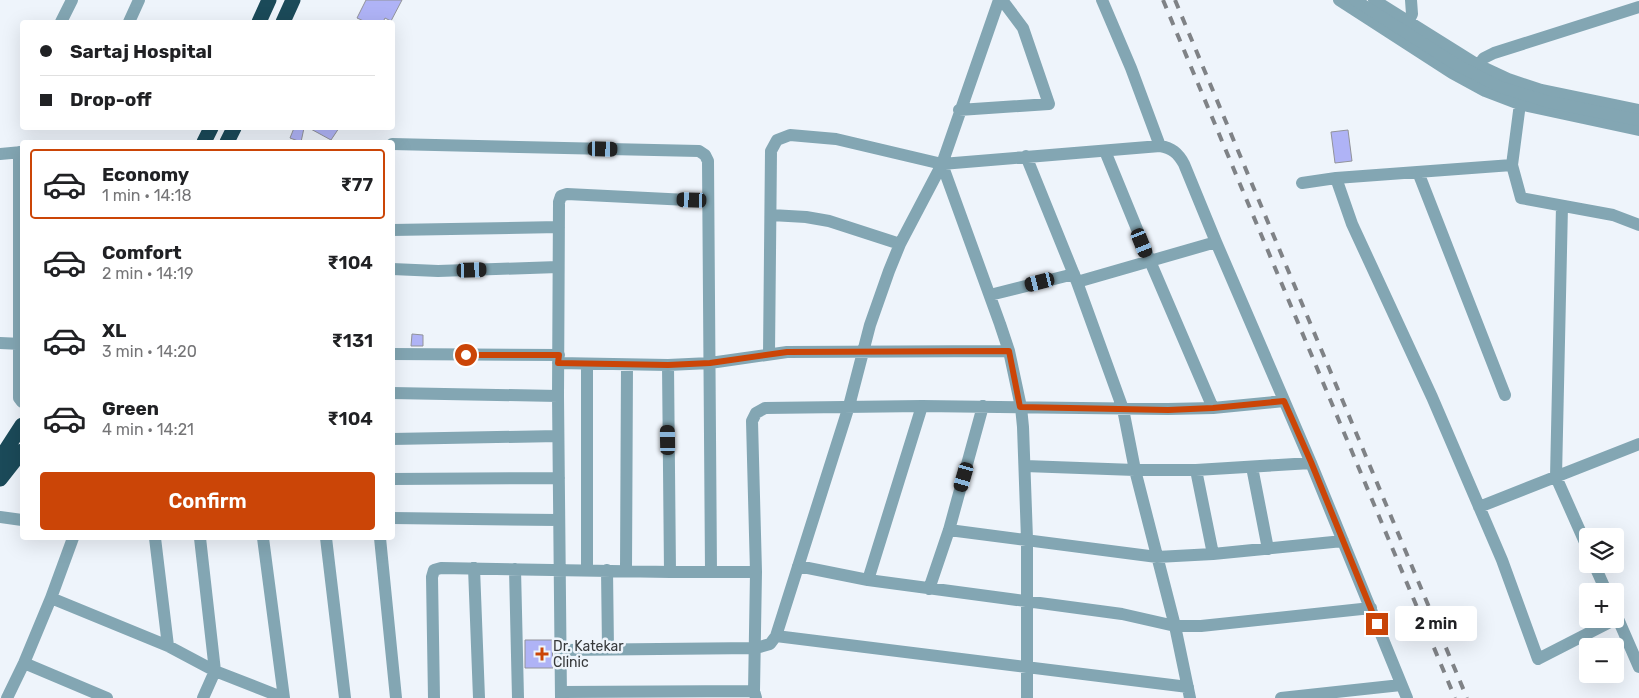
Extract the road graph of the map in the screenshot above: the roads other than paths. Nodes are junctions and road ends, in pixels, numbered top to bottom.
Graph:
1 (72, 0) edge
2 (140, 0) edge
3 (269, 0) edge
4 (293, 0) edge
5 (1000, 0) edge
6 (1102, 0) edge
7 (1339, 0) edge
8 (1355, 0) edge
9 (1374, 0) edge
10 (1411, 0) edge
11 (1639, 7) edge
12 (62, 20) edge
13 (130, 20) edge
14 (260, 20) edge
15 (284, 20) edge
16 (1409, 22) junction
17 (1398, 38) junction
18 (1478, 64) junction
19 (1467, 82) junction
20 (1524, 85) junction
21 (1519, 104) junction
22 (959, 110) junction
23 (1639, 110) edge
24 (1639, 120) edge
25 (1639, 130) edge
26 (395, 144) edge
27 (1160, 146) junction
28 (1104, 150) junction
29 (20, 152) edge
30 (0, 154) edge
31 (1026, 156) junction
32 (942, 164) junction
33 (1512, 165) junction
34 (1418, 172) junction
35 (1336, 178) junction
36 (1302, 183) dead end
37 (708, 201) junction
38 (1562, 206) junction
39 (770, 215) junction
40 (1639, 225) edge
41 (559, 227) junction
42 (395, 230) edge
43 (1216, 242) junction
44 (900, 244) junction
45 (1150, 261) junction
46 (558, 267) junction
47 (395, 268) edge
48 (1076, 278) junction
49 (990, 295) junction
50 (0, 343) edge
51 (20, 344) edge
52 (864, 351) junction
53 (1009, 351) junction
54 (395, 354) edge
55 (769, 354) junction
56 (558, 359) junction
57 (710, 363) junction
58 (587, 364) junction
59 (627, 365) junction
60 (668, 365) junction
61 (395, 393) edge
62 (1505, 395) dead end
63 (558, 396) junction
64 (20, 399) edge
65 (1284, 401) junction
66 (849, 406) junction
67 (922, 406) junction
68 (983, 406) junction
69 (1020, 407) junction
70 (1213, 408) junction
71 (1123, 409) junction
72 (20, 428) edge
73 (558, 436) junction
74 (395, 439) edge
75 (1639, 444) edge
76 (20, 454) edge
77 (0, 458) edge
78 (1311, 462) junction
79 (1025, 466) junction
80 (1252, 467) junction
81 (1135, 470) junction
82 (1196, 470) junction
83 (1556, 477) junction
84 (558, 478) junction
85 (0, 479) edge
86 (395, 479) edge
87 (1479, 507) junction
88 (0, 517) edge
89 (395, 518) edge
90 (20, 520) edge
91 (558, 520) junction
92 (1579, 529) edge
93 (949, 530) junction
94 (1027, 539) junction
95 (72, 540) edge
96 (155, 540) edge
97 (200, 540) edge
98 (263, 540) edge
99 (326, 540) edge
100 (380, 540) edge
101 (1343, 541) junction
102 (1268, 548) junction
103 (1214, 554) junction
104 (1157, 557) junction
105 (798, 566) junction
106 (474, 568) junction
107 (515, 569) junction
108 (561, 569) junction
109 (587, 569) junction
110 (608, 570) junction
111 (626, 571) junction
112 (670, 572) junction
113 (711, 572) junction
114 (756, 572) junction
115 (868, 580) junction
116 (929, 589) junction
117 (51, 598) junction
118 (1028, 602) junction
119 (1371, 608) junction
120 (1175, 626) junction
121 (1593, 628) edge
122 (1622, 628) edge
123 (776, 636) junction
124 (168, 646) junction
125 (756, 648) junction
126 (608, 649) junction
127 (561, 650) junction
128 (24, 663) junction
129 (1028, 666) junction
130 (1639, 667) edge
131 (215, 671) junction
132 (1401, 685) junction
133 (1189, 692) edge
134 (562, 695) edge
135 (646, 695) edge
136 (755, 695) edge
137 (6, 698) edge
138 (107, 698) edge
139 (203, 698) edge
140 (345, 698) edge
141 (396, 698) edge
142 (434, 698) edge
143 (479, 698) edge
144 (518, 698) edge
145 (1028, 698) edge
146 (1281, 698) edge
147 (1406, 698) edge

1 - 12 street
2 - 13 street
3 - 14 highway
4 - 15 highway
5 - 22 street
5 - 22 street
6 - 27 street
7 - 17 street
8 - 24 street, bridge
9 - 16 street
10 - 16 street
11 - 18 street
16 - 17 street
16 - 18 street
17 - 19 street
18 - 19 street
18 - 20 street
19 - 21 street
20 - 21 street
20 - 23 street
21 - 25 street
21 - 33 street
22 - 32 street
26 - 37 street
27 - 28 street
27 - 43 street
28 - 31 street
28 - 45 street
29 - 30 street
31 - 32 street
31 - 48 street
32 - 39 street
32 - 44 street
32 - 49 street
33 - 34 street
33 - 38 street
34 - 35 street
34 - 62 street
35 - 36 street
35 - 87 street
37 - 41 street
37 - 57 street
38 - 40 street
38 - 83 street
39 - 44 street
39 - 55 street
41 - 42 street
41 - 46 street
43 - 45 street
43 - 65 street
44 - 52 street
45 - 48 street
45 - 70 street
46 - 47 street
46 - 56 street
48 - 49 street
48 - 71 street
49 - 53 street
50 - 51 street
51 - 64 street
52 - 53 street
52 - 55 street
52 - 66 street
53 - 69 street
54 - 56 street
55 - 57 street
56 - 58 street
56 - 63 street
57 - 60 street
57 - 113 street
58 - 59 street
58 - 109 street
59 - 60 street
59 - 111 street
60 - 112 street
61 - 63 street
63 - 73 street
65 - 70 street
65 - 78 street
66 - 67 street
66 - 105 street
66 - 114 street
67 - 68 street
67 - 115 street
68 - 69 street
68 - 93 street
69 - 71 street
69 - 79 street
70 - 71 street
71 - 81 street
72 - 77 highway
73 - 74 street
73 - 84 street
75 - 83 street
76 - 85 highway
78 - 80 street
78 - 101 street
79 - 81 street
79 - 94 street
80 - 82 street
80 - 102 street
81 - 82 street
81 - 104 street
82 - 103 street
83 - 87 street
83 - 92 street
84 - 86 street
84 - 91 street
87 - 121 street
88 - 90 street
89 - 91 street
91 - 108 street
93 - 94 street
93 - 116 street
94 - 104 street
94 - 118 street
95 - 117 street
96 - 124 street
97 - 131 street
98 - 131 street
99 - 140 street
100 - 141 street
101 - 102 street
101 - 119 street
102 - 103 street
103 - 104 street
104 - 120 street
105 - 115 street
105 - 123 street
106 - 107 street
106 - 142 street
106 - 143 street
107 - 108 street
107 - 144 street
108 - 109 street
108 - 127 street
109 - 110 street
110 - 111 street
110 - 126 street
111 - 112 street
112 - 113 street
113 - 114 street
114 - 125 street
115 - 116 street
116 - 118 street
117 - 124 street
117 - 128 street
118 - 120 street
118 - 129 street
119 - 120 street
119 - 132 street
120 - 133 street
122 - 130 street
123 - 125 street
123 - 129 street
124 - 131 street
125 - 126 street
125 - 136 street
126 - 127 street
127 - 134 street
128 - 137 street
128 - 138 street
129 - 133 street
129 - 145 street
131 - 139 street
132 - 146 street
132 - 147 street
134 - 135 street
135 - 136 street

